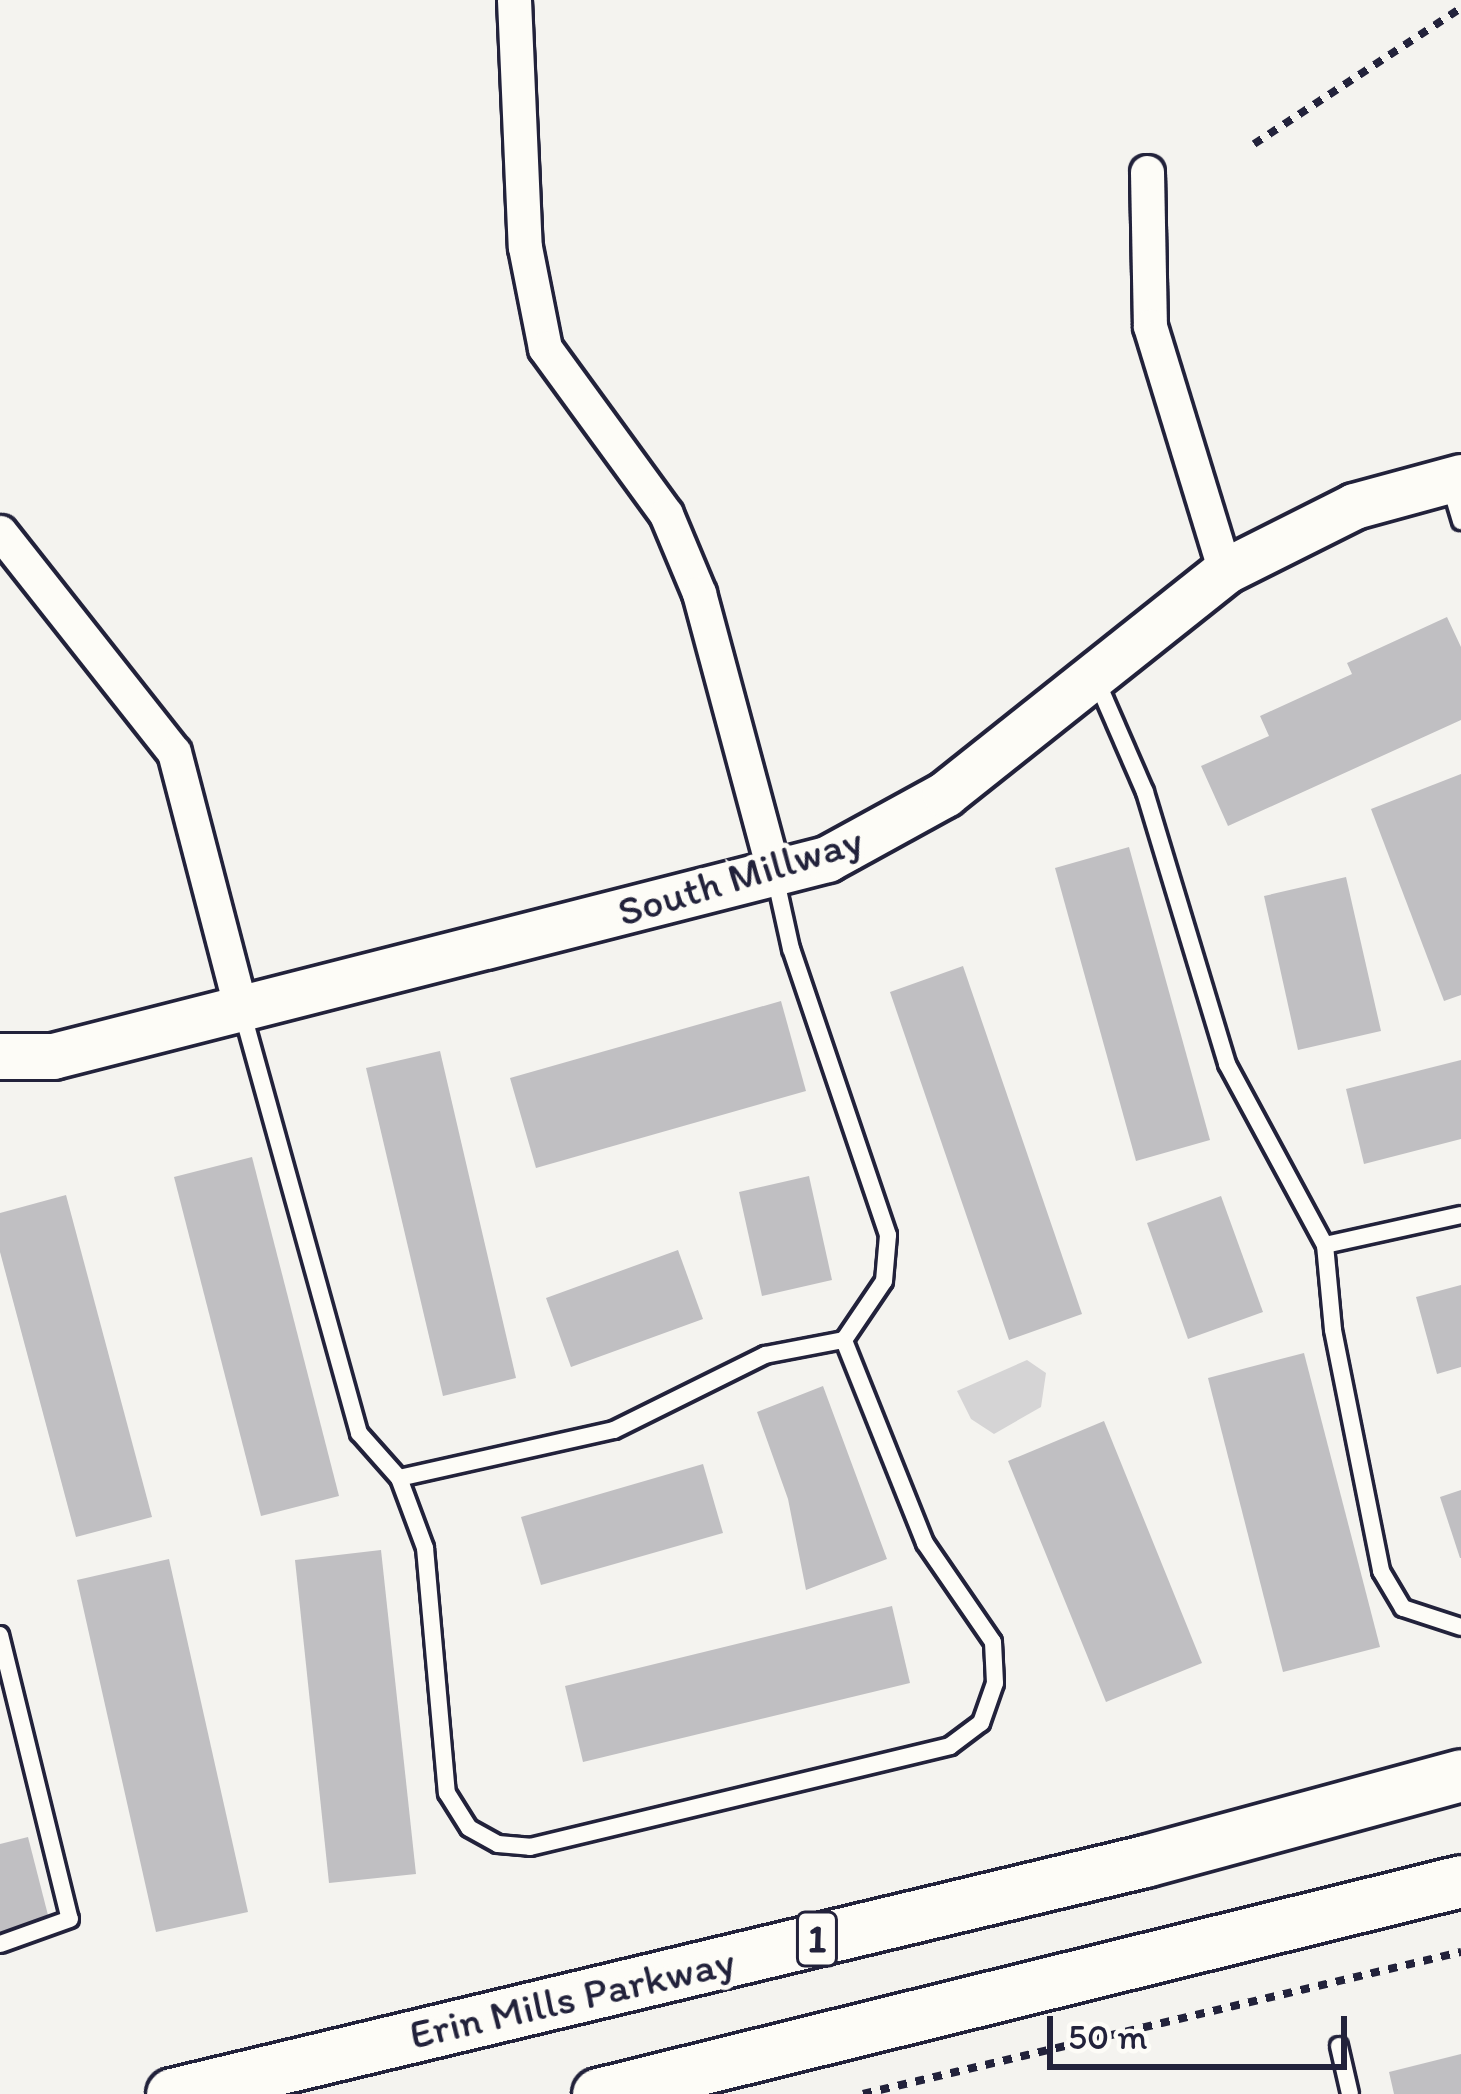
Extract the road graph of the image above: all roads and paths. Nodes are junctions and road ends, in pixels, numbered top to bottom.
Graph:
1 (514, 0) edge
2 (1461, 8) edge
3 (1254, 144) dead end
4 (1148, 172) dead end
5 (1457, 492) edge
6 (0, 532) edge
7 (1225, 571) junction
8 (1095, 677) junction
9 (774, 872) junction
10 (241, 1010) junction
11 (0, 1056) edge
12 (1461, 1215) edge
13 (1325, 1245) junction
14 (844, 1340) junction
15 (399, 1478) junction
16 (1461, 1627) edge
17 (0, 1635) edge
18 (1461, 1775) edge
19 (1461, 1880) edge
20 (0, 1945) edge
21 (1461, 1952) edge
22 (1340, 2046) dead end
23 (172, 2094) edge
24 (598, 2094) edge
25 (863, 2094) edge
26 (1350, 2094) edge

1 - 9 street
2 - 3 path
4 - 7 street
5 - 7 street, South Millway
6 - 10 street
7 - 8 street, South Millway
8 - 9 street, South Millway
8 - 13 lane
9 - 10 street, South Millway
9 - 14 lane
10 - 11 street, South Millway
10 - 15 lane
12 - 13 lane
13 - 16 lane
14 - 15 lane
14 - 15 lane
17 - 20 lane
18 - 23 main road, Erin Mills Parkway / 1
19 - 24 main road, 1
21 - 25 path
22 - 26 lane

